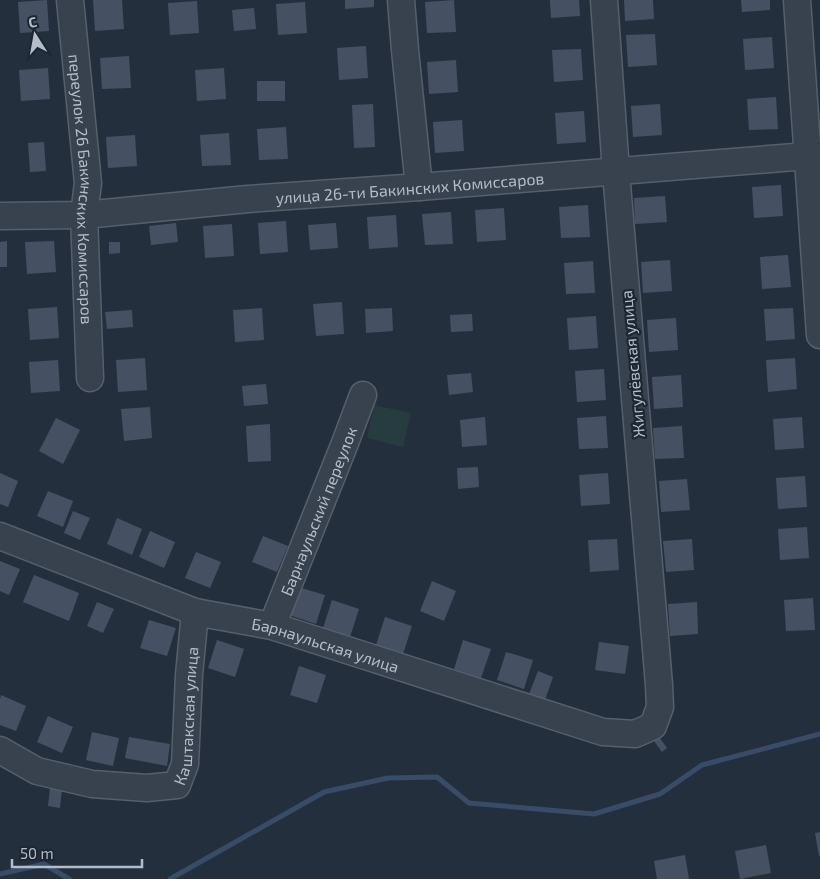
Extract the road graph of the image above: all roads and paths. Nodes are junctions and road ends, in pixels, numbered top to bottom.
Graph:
1 (70, 0) edge
2 (401, 0) edge
3 (604, 0) edge
4 (797, 0) edge
5 (814, 155) edge
6 (616, 172) junction
7 (420, 188) junction
8 (84, 215) junction
9 (0, 216) edge
10 (820, 335) edge
11 (90, 378) dead end
12 (364, 395) dead end
13 (0, 536) edge
14 (195, 612) junction
15 (272, 626) junction
16 (653, 726) joint
17 (0, 750) edge

1 - 8 street, переулок 26 Бакинских Комиссаров
2 - 7 street
3 - 6 street, Жигулёвская улица
4 - 5 street
5 - 6 street, улица 26-ти Бакинских Комиссаров
5 - 10 street
6 - 7 street, улица 26-ти Бакинских Комиссаров
6 - 16 street, Жигулёвская улица
7 - 8 street, улица 26-ти Бакинских Комиссаров
8 - 9 street, улица 26-ти Бакинских Комиссаров
8 - 11 street, переулок 26 Бакинских Комиссаров
12 - 15 street, Барнаульский переулок
13 - 14 street, Барнаульская улица
14 - 15 street, Барнаульская улица
14 - 17 street, Каштакская улица
15 - 16 street, Барнаульская улица

